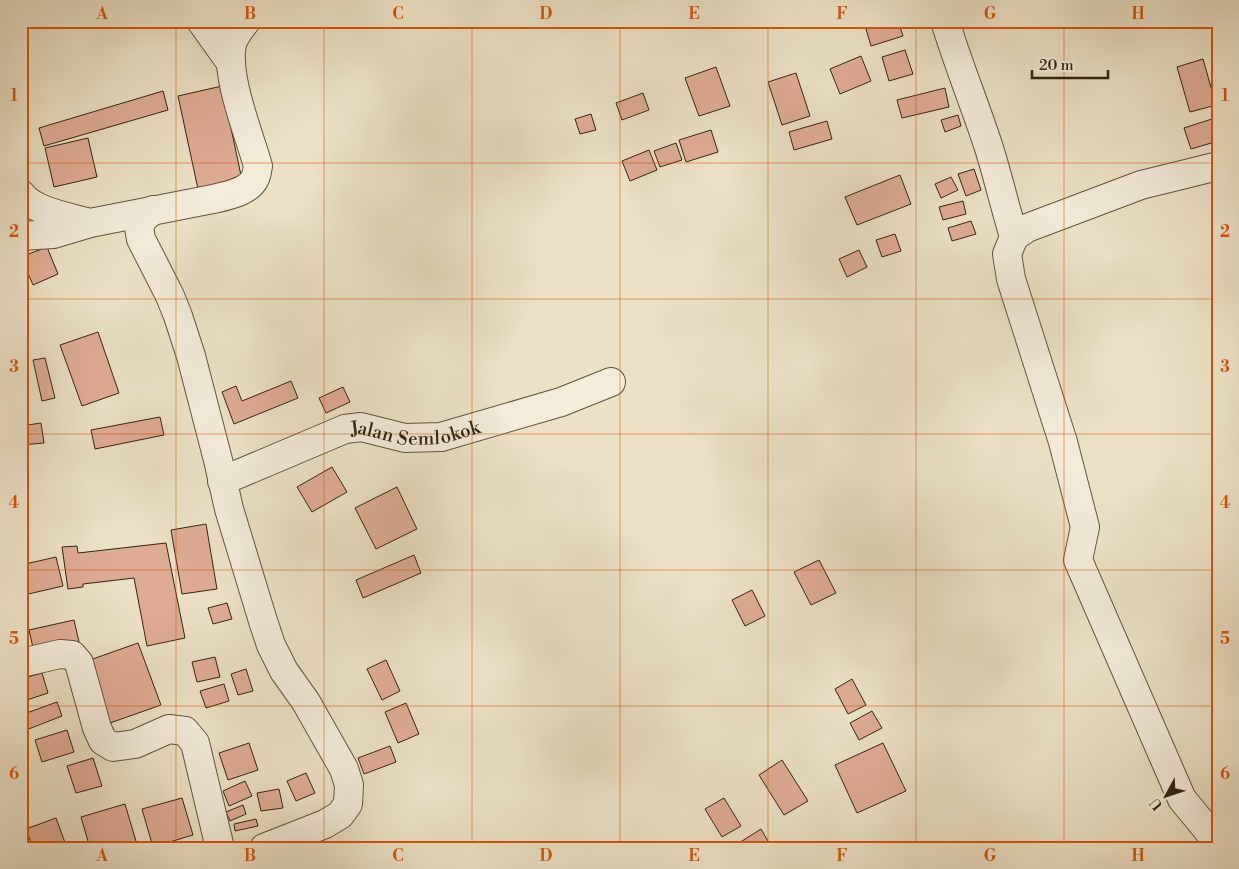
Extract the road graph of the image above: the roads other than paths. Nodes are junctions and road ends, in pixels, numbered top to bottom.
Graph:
1 (201, 21) edge
2 (246, 21) edge
3 (945, 21) edge
4 (231, 62) junction
5 (1218, 166) edge
6 (21, 194) edge
7 (153, 210) junction
8 (90, 223) junction
9 (21, 236) edge
10 (1014, 237) junction
11 (611, 382) dead end
12 (222, 481) junction
13 (21, 662) edge
14 (1218, 847) edge
15 (220, 848) edge
16 (264, 848) edge

1 - 4 street
2 - 4 street
3 - 10 street
4 - 7 street
5 - 10 street
6 - 8 street
7 - 8 street
7 - 12 street
8 - 9 street
10 - 14 street
11 - 12 street, Jalan Semlokok
12 - 16 street
13 - 15 street

